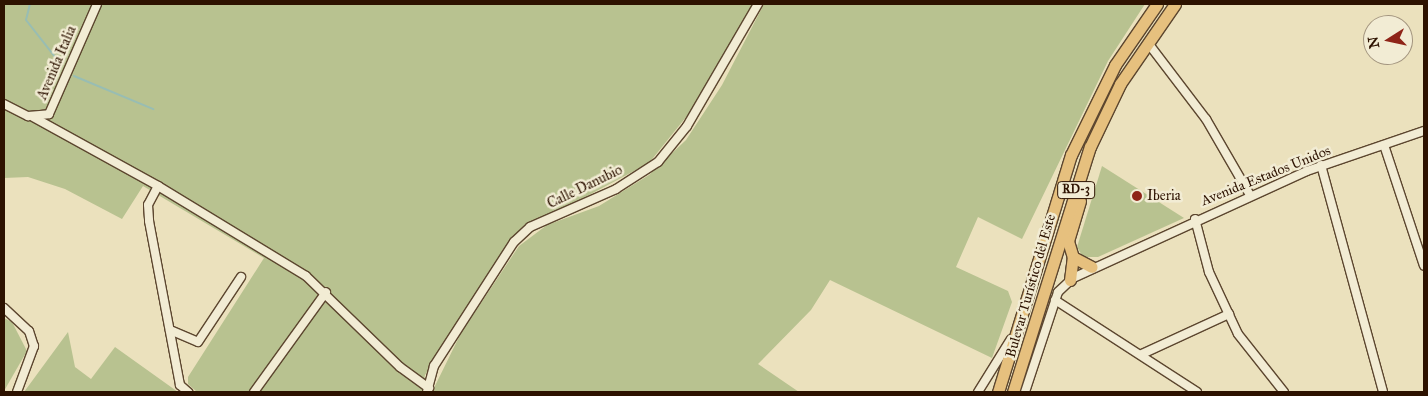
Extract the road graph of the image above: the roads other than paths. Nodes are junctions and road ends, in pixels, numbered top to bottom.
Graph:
1 (97, 4) edge
2 (758, 4) edge
3 (1157, 4) edge
4 (1174, 4) edge
5 (1148, 42) junction
6 (1128, 73) junction
7 (4, 104) edge
8 (33, 117) junction
9 (1424, 131) edge
10 (1384, 145) junction
11 (1321, 165) junction
12 (158, 186) junction
13 (1250, 195) junction
14 (1194, 219) junction
15 (1073, 257) junction
16 (1092, 266) junction
17 (1424, 266) edge
18 (241, 277) dead end
19 (1070, 280) junction
20 (326, 292) junction
21 (1055, 300) junction
22 (4, 308) edge
23 (1229, 314) junction
24 (1022, 320) junction
25 (170, 330) junction
26 (1142, 354) junction
27 (428, 390) edge
28 (17, 392) edge
29 (188, 392) edge
30 (254, 392) edge
31 (978, 392) edge
32 (998, 392) edge
33 (1013, 392) edge
34 (1025, 392) edge
35 (1197, 392) edge
36 (1284, 392) edge
37 (1383, 392) edge

1 - 8 street, Avenida Italia
2 - 27 street, Calle Danubio
3 - 24 highway, Bulevar Turístico del Este / RD-3
4 - 5 highway, Bulevar Turístico del Este / RD-3
5 - 6 highway, Bulevar Turístico del Este / RD-3
5 - 13 street
6 - 15 highway
6 - 33 highway, Bulevar Turístico del Este / RD-3
7 - 8 street, Avenida Italia
8 - 12 street
9 - 10 street, Avenida Estados Unidos
10 - 11 street, Avenida Estados Unidos
10 - 17 street
11 - 13 street, Avenida Estados Unidos
11 - 37 street
12 - 20 street
12 - 25 street
13 - 14 street, Avenida Estados Unidos
14 - 16 street, Avenida Estados Unidos
14 - 23 street
15 - 16 highway
15 - 19 highway
16 - 19 street, Avenida Estados Unidos
18 - 25 street
19 - 21 street, Avenida Estados Unidos
20 - 27 street
20 - 30 street
21 - 26 street
21 - 34 street, Avenida Estados Unidos
22 - 28 street
23 - 26 street
23 - 36 street
24 - 31 street
24 - 32 highway, Bulevar Turístico del Este / RD-3
25 - 29 street
26 - 35 street

